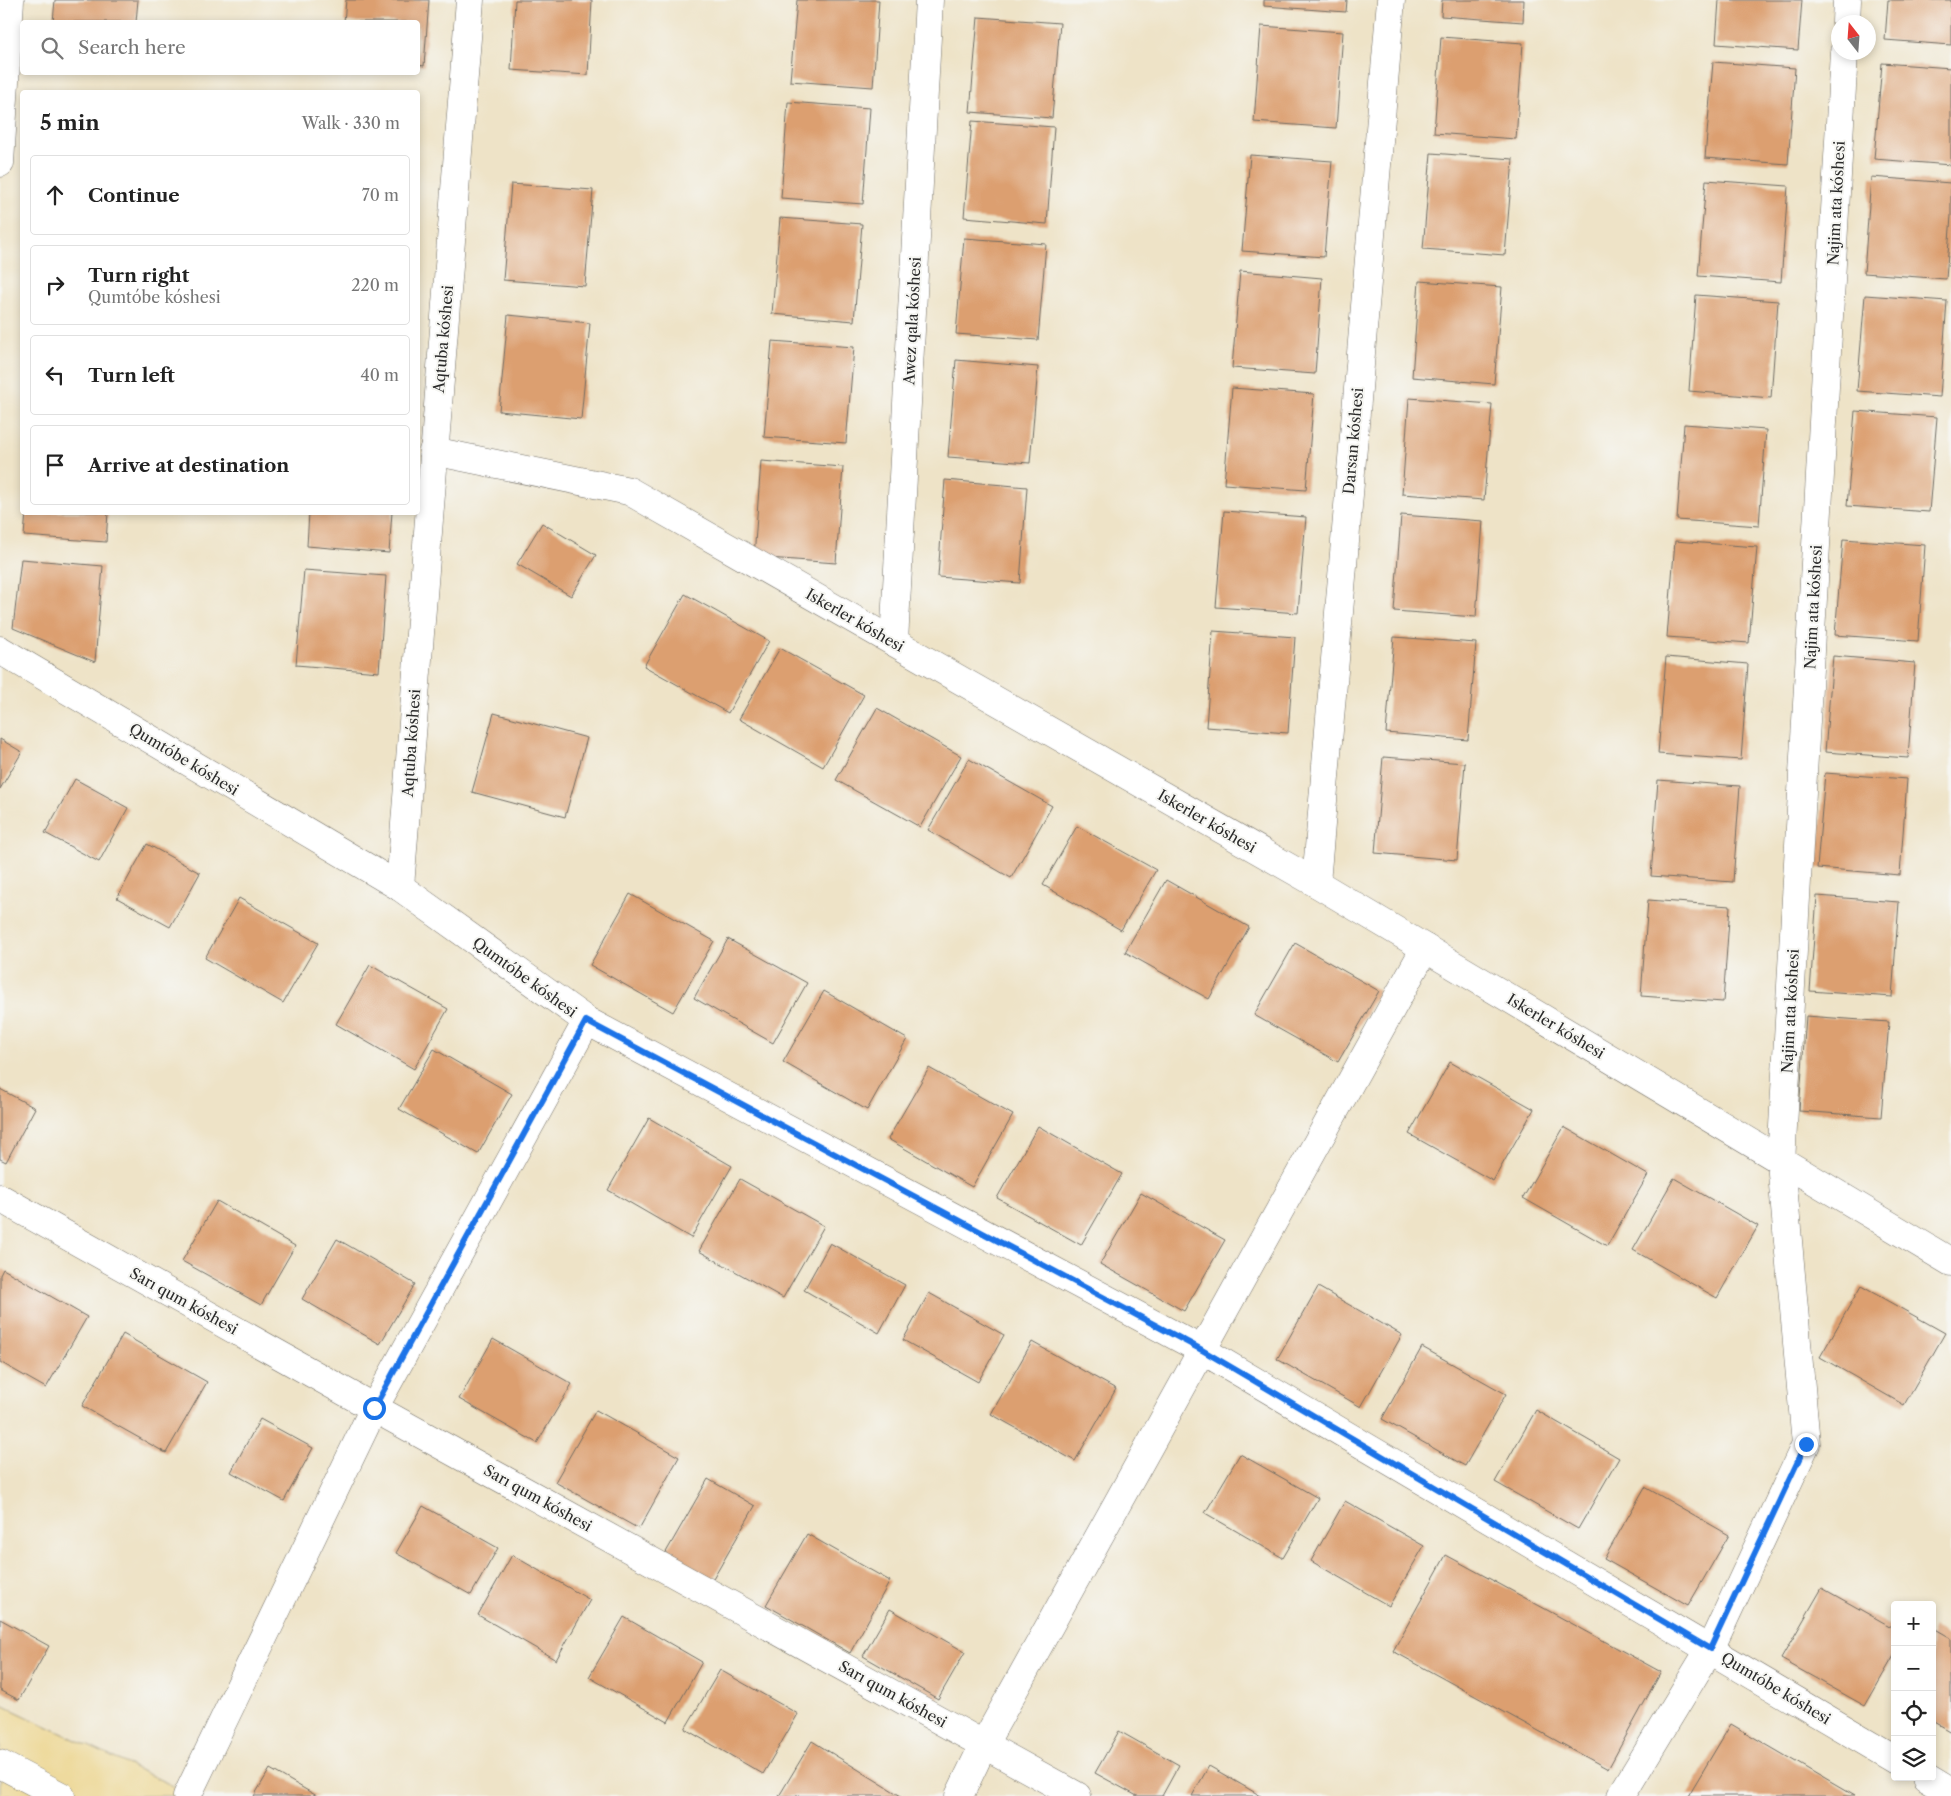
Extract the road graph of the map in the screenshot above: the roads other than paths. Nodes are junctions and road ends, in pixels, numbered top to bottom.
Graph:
1 (10, 0) edge
2 (470, 0) edge
3 (929, 0) edge
4 (1391, 0) edge
5 (1847, 0) edge
6 (1846, 15) edge
7 (1844, 60) edge
8 (0, 163) edge
9 (434, 451) junction
10 (894, 642) junction
11 (0, 650) edge
12 (1316, 883) junction
13 (400, 887) junction
14 (1425, 948) junction
15 (586, 1021) junction
16 (1781, 1162) junction
17 (0, 1198) edge
18 (1951, 1262) edge
19 (1202, 1350) junction
20 (374, 1408) junction
21 (1710, 1649) junction
22 (984, 1744) junction
23 (1891, 1757) edge
24 (0, 1764) edge
25 (1933, 1781) edge
26 (1951, 1792) edge
27 (61, 1796) edge
28 (187, 1796) edge
29 (959, 1796) edge
30 (1077, 1796) edge
31 (1621, 1796) edge

1 - 8 street
2 - 9 street, Aqtuba kóshesi
3 - 10 street, Awez qala kóshesi
4 - 12 street, Darsan kóshesi
5 - 6 street
7 - 16 street, Najim ata kóshesi
9 - 10 street, Iskerler kóshesi
9 - 13 street, Aqtuba kóshesi
10 - 12 street, Iskerler kóshesi
11 - 13 street, Qumtóbe kóshesi
12 - 14 street, Iskerler kóshesi
13 - 15 street, Qumtóbe kóshesi
14 - 16 street, Iskerler kóshesi
14 - 19 street
15 - 19 street, Qumtóbe kóshesi
15 - 20 street
16 - 18 street, Iskerler kóshesi
16 - 21 street, Najim ata kóshesi
17 - 20 street, Sarı qum kóshesi
19 - 21 street, Qumtóbe kóshesi
19 - 22 street
20 - 22 street, Sarı qum kóshesi
20 - 28 street
21 - 23 street, Qumtóbe kóshesi
21 - 31 street, Najim ata kóshesi
22 - 29 street
22 - 30 street, Sarı qum kóshesi
24 - 27 street
25 - 26 street

